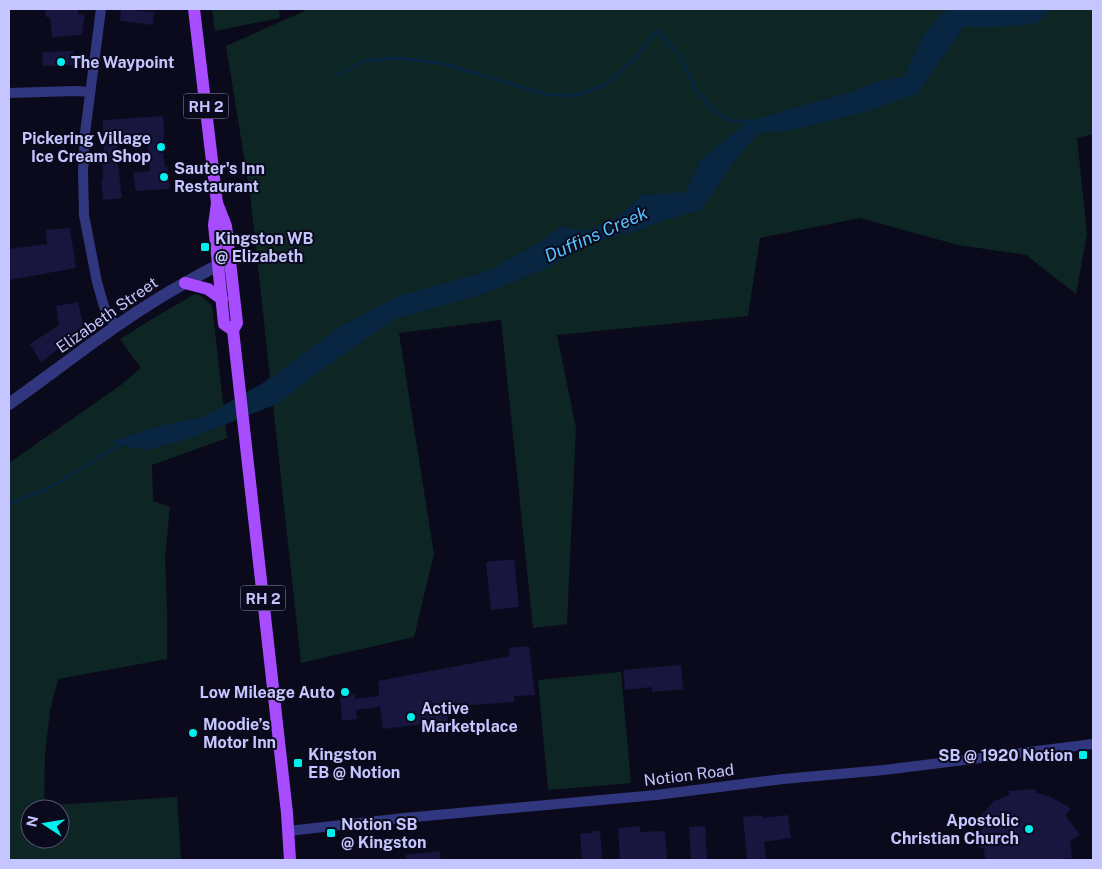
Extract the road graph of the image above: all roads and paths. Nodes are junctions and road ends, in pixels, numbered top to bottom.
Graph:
1 (101, 9) edge
2 (194, 9) edge
3 (90, 92) junction
4 (9, 93) edge
5 (224, 265) junction
6 (185, 283) junction
7 (222, 299) junction
8 (117, 326) junction
9 (232, 330) junction
10 (9, 404) edge
11 (1093, 744) edge
12 (288, 831) junction
13 (290, 860) edge

1 - 3 street
2 - 5 main road, RH 2
3 - 4 street
3 - 8 street
5 - 6 street, Elizabeth Street
5 - 7 main road, RH 2
5 - 9 main road, RH 2
6 - 7 main road
6 - 8 street, Elizabeth Street
7 - 9 main road, RH 2
8 - 10 street, Elizabeth Street
9 - 12 main road, RH 2
11 - 12 street, Notion Road
12 - 13 main road, RH 2

